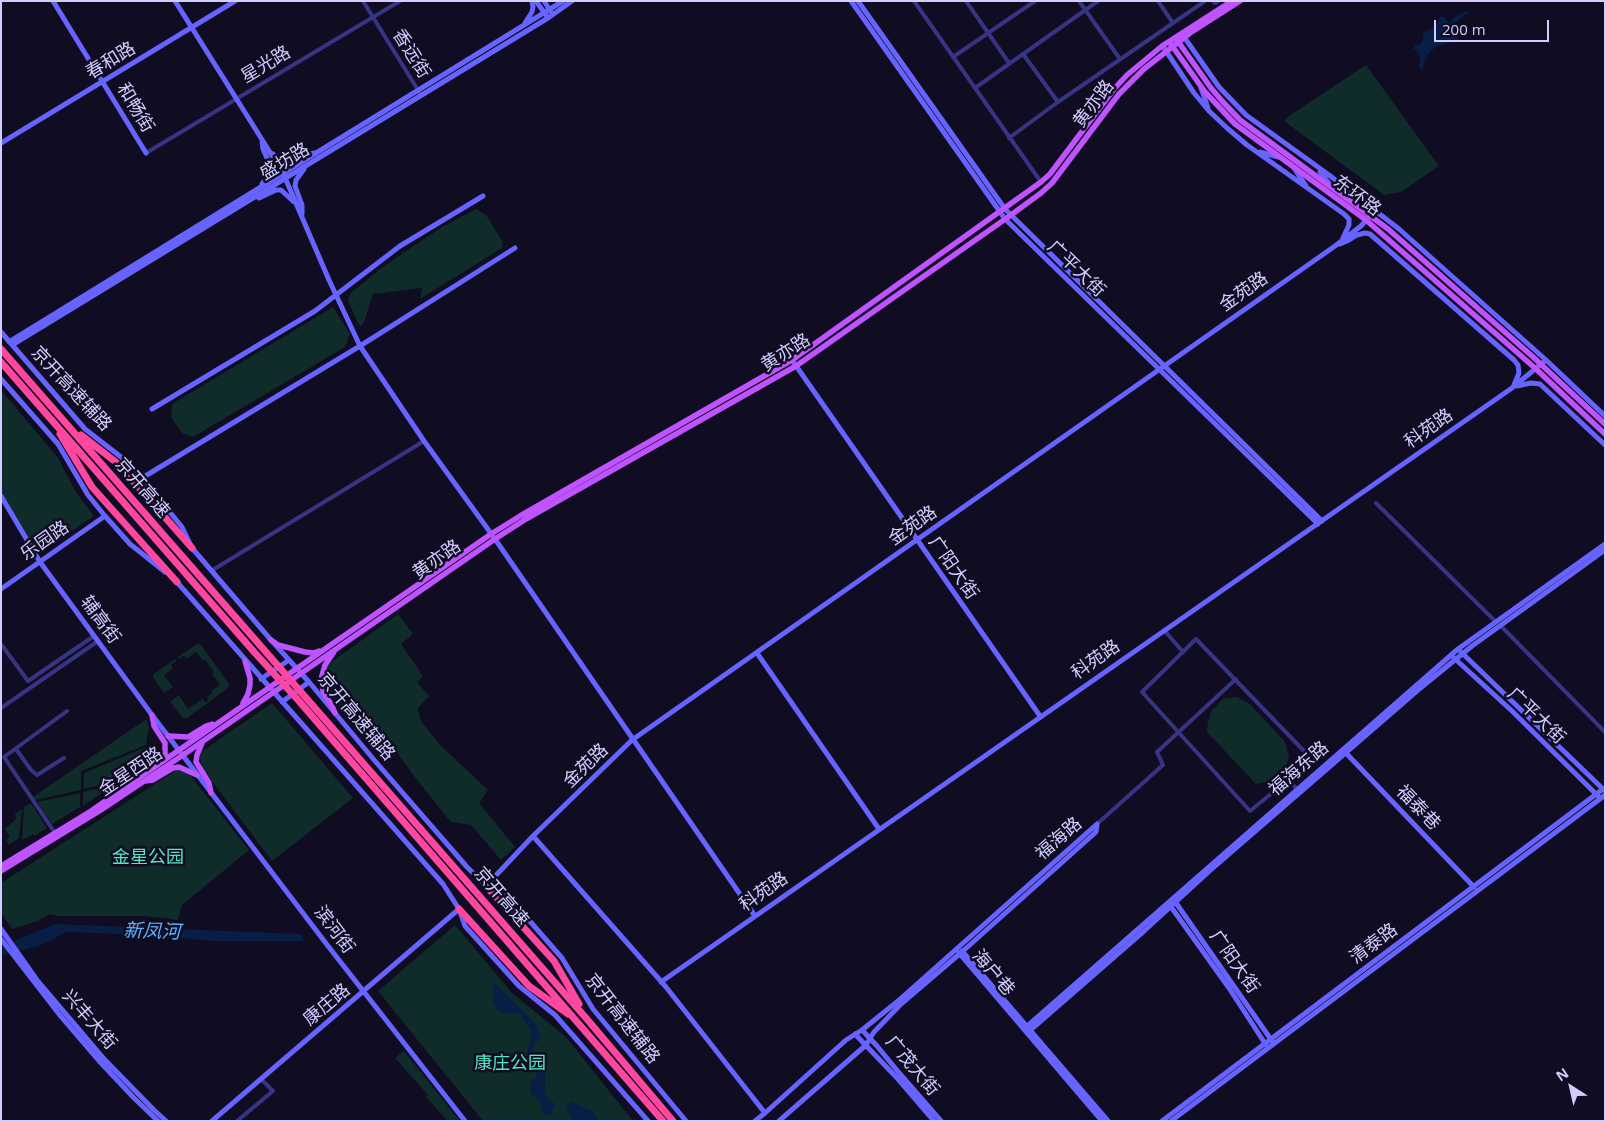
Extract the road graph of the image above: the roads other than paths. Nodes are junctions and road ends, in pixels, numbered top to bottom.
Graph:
1 (53, 1) edge
2 (176, 1) edge
3 (235, 1) edge
4 (363, 1) edge
5 (400, 1) edge
6 (532, 1) edge
7 (536, 1) edge
8 (544, 1) edge
9 (563, 1) edge
10 (572, 1) edge
11 (851, 1) edge
12 (858, 1) edge
13 (914, 1) edge
14 (966, 1) edge
15 (1035, 1) edge
16 (1079, 1) edge
17 (1098, 1) edge
18 (1158, 1) edge
19 (1205, 1) edge
20 (1214, 1) edge
21 (1218, 1) edge
22 (1232, 1) edge
23 (1240, 1) edge
24 (1086, 10) junction
25 (552, 12) junction
26 (546, 16) junction
27 (373, 18) junction
28 (1173, 23) junction
29 (521, 27) junction
30 (192, 28) junction
31 (989, 34) junction
32 (1180, 38) junction
33 (1170, 44) junction
34 (1164, 48) junction
35 (1023, 54) junction
36 (953, 57) junction
37 (1120, 59) junction
38 (1009, 64) junction
39 (103, 82) junction
40 (1201, 86) junction
41 (974, 88) junction
42 (420, 93) junction
43 (236, 99) junction
44 (1058, 102) junction
45 (1209, 111) junction
46 (1246, 124) junction
47 (1264, 129) junction
48 (1009, 138) junction
49 (262, 139) junction
50 (1, 143) edge
51 (268, 149) junction
52 (318, 152) junction
53 (1257, 152) junction
54 (146, 153) joint
55 (1280, 158) junction
56 (310, 163) junction
57 (1315, 165) junction
58 (1294, 168) junction
59 (284, 176) junction
60 (1041, 182) junction
61 (1332, 187) junction
62 (1309, 189) junction
63 (256, 190) junction
64 (483, 196) dead end
65 (247, 202) junction
66 (298, 208) junction
67 (1002, 211) junction
68 (1011, 215) junction
69 (1371, 215) junction
70 (302, 217) junction
71 (1005, 219) junction
72 (1370, 234) junction
73 (1388, 239) junction
74 (1342, 240) junction
75 (1335, 246) junction
76 (515, 248) dead end
77 (1435, 261) junction
78 (1445, 278) junction
79 (1463, 294) junction
80 (336, 296) junction
81 (1483, 304) junction
82 (1462, 315) junction
83 (1482, 322) junction
84 (1492, 331) junction
85 (1, 332) edge
86 (11, 343) junction
87 (360, 346) junction
88 (1, 349) edge
89 (1502, 349) junction
90 (792, 360) junction
91 (1, 362) edge
92 (1544, 362) junction
93 (796, 366) junction
94 (1161, 368) junction
95 (1536, 369) junction
96 (1, 379) edge
97 (1540, 384) junction
98 (1512, 388) junction
99 (1556, 388) junction
100 (152, 409) dead end
101 (54, 416) junction
102 (1605, 416) edge
103 (1605, 424) edge
104 (1605, 434) edge
105 (424, 441) junction
106 (1605, 445) edge
107 (142, 478) junction
108 (1, 496) edge
109 (1376, 503) dead end
110 (105, 516) junction
111 (1320, 522) junction
112 (493, 536) junction
113 (916, 540) junction
114 (1605, 544) edge
115 (192, 548) junction
116 (1605, 550) edge
117 (40, 562) junction
118 (211, 571) junction
119 (177, 582) junction
120 (1, 589) edge
121 (1498, 623) junction
122 (1164, 630) junction
123 (96, 638) junction
124 (271, 640) junction
125 (1, 644) edge
126 (337, 648) junction
127 (1458, 649) junction
128 (322, 651) junction
129 (1183, 652) junction
130 (757, 653) junction
131 (1462, 654) junction
132 (1451, 655) junction
133 (1456, 659) junction
134 (289, 660) junction
135 (246, 661) junction
136 (299, 670) junction
137 (261, 679) junction
138 (1236, 679) junction
139 (309, 682) junction
140 (272, 689) junction
141 (301, 698) junction
142 (282, 702) junction
143 (242, 705) junction
144 (1, 708) edge
145 (68, 711) dead end
146 (334, 713) junction
147 (152, 716) junction
148 (1040, 716) junction
149 (217, 723) junction
150 (1178, 732) junction
151 (1605, 732) edge
152 (168, 736) junction
153 (632, 740) junction
154 (203, 741) junction
155 (16, 749) junction
156 (1344, 751) junction
157 (181, 753) junction
158 (2, 756) edge
159 (64, 758) dead end
160 (160, 763) junction
161 (197, 775) junction
162 (1287, 779) junction
163 (143, 782) junction
164 (1297, 789) junction
165 (211, 793) junction
166 (1602, 793) edge
167 (1097, 824) junction
168 (879, 829) junction
169 (55, 833) junction
170 (533, 836) junction
171 (1, 864) edge
172 (1, 871) edge
173 (486, 886) junction
174 (1474, 887) junction
175 (1172, 902) junction
176 (459, 909) junction
177 (755, 916) junction
178 (1, 929) edge
179 (4, 940) edge
180 (957, 948) junction
181 (961, 953) junction
182 (18, 958) junction
183 (661, 982) junction
184 (364, 992) junction
185 (586, 1018) junction
186 (579, 1022) junction
187 (1027, 1029) junction
188 (862, 1030) junction
189 (855, 1034) junction
190 (870, 1038) junction
191 (1272, 1041) junction
192 (866, 1045) junction
193 (1266, 1045) junction
194 (260, 1079) junction
195 (766, 1113) junction
196 (158, 1121) edge
197 (166, 1121) edge
198 (212, 1121) edge
199 (237, 1121) edge
200 (466, 1121) edge
201 (648, 1121) edge
202 (663, 1121) edge
203 (674, 1121) edge
204 (686, 1121) edge
205 (755, 1121) edge
206 (779, 1121) edge
207 (934, 1121) edge
208 (941, 1121) edge
209 (1102, 1121) edge
210 (1108, 1121) edge
211 (1162, 1121) edge
212 (1171, 1121) edge

1 - 39 street, 和畅街
2 - 30 street
3 - 30 street, 春和路
4 - 27 street, 香远街
5 - 27 street, 星光路
6 - 29 street
7 - 26 street
8 - 25 street
9 - 25 street, 盛坊路
10 - 25 street, 盛坊路
11 - 67 street, 广平大街
12 - 67 street, 广平大街
13 - 36 street
14 - 31 street
15 - 31 street
16 - 24 street
17 - 24 street
18 - 28 street
19 - 28 street
20 - 21 street
22 - 32 main road, 黄亦路
23 - 32 main road, 黄亦路
24 - 35 street
24 - 37 street
25 - 26 street, 盛坊路
26 - 29 street, 盛坊路
26 - 42 street, 盛坊路
27 - 42 street, 香远街
27 - 43 street, 星光路
28 - 37 street
29 - 42 street, 盛坊路
30 - 39 street, 春和路
30 - 43 street
31 - 36 street
31 - 38 street
32 - 33 main road, 黄亦路
32 - 46 main road, 东环路
32 - 47 street
33 - 34 main road, 黄亦路
33 - 40 main road, 东环路
34 - 45 street
34 - 60 main road, 黄亦路
34 - 68 main road, 黄亦路
35 - 38 street
35 - 44 street
36 - 41 street
37 - 44 street
38 - 41 street
39 - 50 street, 春和路
39 - 54 street, 和畅街
40 - 45 street
40 - 55 main road, 东环路
41 - 48 street
42 - 52 street, 盛坊路
42 - 56 street, 盛坊路
43 - 49 street
43 - 54 street, 星光路
44 - 48 street
45 - 53 street
46 - 47 street
46 - 61 main road, 东环路
47 - 57 street
48 - 60 street
49 - 51 street
49 - 63 street
51 - 52 street
51 - 59 street
52 - 59 street, 盛坊路
53 - 55 street
53 - 62 street
55 - 58 main road, 东环路
56 - 59 street, 盛坊路
56 - 70 street
57 - 61 street
57 - 69 street
58 - 62 street
58 - 69 main road, 东环路
59 - 63 street, 盛坊路
59 - 65 street, 盛坊路
59 - 66 street
60 - 67 main road, 黄亦路
61 - 69 main road, 东环路
62 - 74 street
63 - 86 street, 盛坊路
64 - 80 street
65 - 66 street
65 - 86 street, 盛坊路
66 - 70 street
67 - 68 street, 广平大街
67 - 71 street, 广平大街
67 - 90 main road, 黄亦路
68 - 71 main road, 黄亦路
68 - 94 street, 广平大街
69 - 73 main road, 东环路
69 - 74 street, 金苑路
69 - 77 street
69 - 78 main road, 东环路
70 - 80 street
71 - 93 main road, 黄亦路
71 - 94 street, 广平大街
72 - 73 street
72 - 75 street
72 - 82 street
73 - 83 main road, 东环路
74 - 75 street, 金苑路
75 - 94 street, 金苑路
76 - 87 street
77 - 78 street
77 - 81 street
78 - 79 main road, 东环路
79 - 81 street
79 - 92 main road, 东环路
80 - 87 street
80 - 100 street
81 - 92 street
82 - 83 street
82 - 89 street
83 - 84 main road, 东环路
84 - 89 street
84 - 95 main road, 东环路
85 - 86 street, 京开高速辅路
86 - 107 street, 京开高速辅路
87 - 105 street
87 - 107 street
88 - 101 highway, 京开高速
89 - 98 street
90 - 93 street, 广阳大街
90 - 112 main road, 黄亦路
91 - 101 highway, 京开高速
92 - 95 street, 科苑路
92 - 102 street
92 - 103 main road, 东环路
93 - 112 main road, 黄亦路
93 - 113 street, 广阳大街
94 - 111 street, 广平大街
94 - 113 street, 金苑路
95 - 98 street, 科苑路
95 - 99 main road, 东环路
96 - 110 street
97 - 98 street
97 - 99 street
97 - 106 street
98 - 111 street, 科苑路
99 - 104 main road, 东环路
101 - 115 highway
101 - 119 highway
101 - 141 highway, 京开高速
101 - 141 highway, 京开高速
105 - 112 street
105 - 118 street
107 - 115 street, 京开高速辅路
108 - 117 street, 辅高街
109 - 121 street
110 - 117 street, 乐园路
110 - 119 street
111 - 122 street, 科苑路
112 - 126 main road, 黄亦路
112 - 128 main road, 黄亦路
112 - 153 street
113 - 130 street, 金苑路
113 - 148 street, 广阳大街
114 - 121 street, 福海东路
115 - 118 street, 京开高速辅路
116 - 121 street, 福海东路
117 - 120 street, 乐园路
117 - 123 street, 辅高街
118 - 124 street, 京开高速辅路
119 - 135 street
121 - 127 street, 福海东路
121 - 131 street, 福海东路
121 - 151 street
122 - 129 street
122 - 148 street, 科苑路
123 - 125 street
123 - 144 street
123 - 147 street, 辅高街
124 - 128 main road
124 - 134 street, 京开高速辅路
126 - 136 main road, 黄亦路
126 - 146 main road
127 - 131 street, 广平大街
127 - 132 street, 福海东路
128 - 136 main road, 黄亦路
129 - 138 street
129 - 150 street
130 - 153 street, 金苑路
130 - 168 street
131 - 133 street, 福海东路
131 - 166 street, 广平大街
132 - 133 street, 广平大街
132 - 156 street, 福海东路
133 - 156 street, 福海东路
133 - 166 street, 广平大街
134 - 136 street, 京开高速辅路
134 - 137 street
135 - 137 street
135 - 143 main road
136 - 139 street, 京开高速辅路
136 - 140 main road
137 - 140 street
138 - 150 street
138 - 162 street
139 - 142 street
139 - 146 street, 京开高速辅路
140 - 142 street
140 - 143 main road, 金星西路
140 - 154 main road, 金星西路
141 - 185 highway, 京开高速
141 - 186 highway, 京开高速
142 - 176 street
143 - 149 main road, 金星西路
145 - 155 street
146 - 173 street, 京开高速辅路
147 - 152 street, 辅高街
147 - 160 main road
148 - 168 street, 科苑路
149 - 152 main road
149 - 157 main road, 金星西路
150 - 162 street
150 - 167 street
152 - 157 street, 辅高街
153 - 170 street, 金苑路
153 - 177 street
154 - 157 main road, 金星西路
154 - 165 main road
155 - 158 street
155 - 159 street
156 - 164 street, 福海东路
156 - 174 street, 福泰巷
156 - 175 street, 福海东路
157 - 160 main road, 金星西路
157 - 161 street, 滨河街
157 - 163 main road, 金星西路
158 - 169 street
160 - 169 main road, 金星西路
161 - 163 main road
161 - 165 street, 滨河街
162 - 164 street
163 - 172 main road, 金星西路
164 - 175 street, 福海东路
165 - 184 street, 滨河街
166 - 174 street, 清泰路
166 - 191 street, 清泰路
167 - 180 street, 福海路
167 - 181 street, 福海路
168 - 177 street, 科苑路
169 - 171 main road, 金星西路
170 - 173 street, 金苑路
170 - 183 street
173 - 185 highway
173 - 204 street, 京开高速辅路
174 - 191 street, 清泰路
175 - 187 street, 福海东路
175 - 191 street, 广阳大街
175 - 193 street, 广阳大街
176 - 184 street, 康庄路
176 - 186 highway
176 - 201 street
177 - 183 street, 科苑路
178 - 179 street, 兴丰大街
179 - 182 street, 兴丰大街
180 - 181 street, 海户巷
180 - 188 street, 福海路
181 - 187 street, 海户巷
181 - 190 street, 福海路
182 - 196 street, 兴丰大街
182 - 197 street, 兴丰大街
183 - 195 street
184 - 194 street, 康庄路
184 - 200 street, 滨河街
185 - 203 highway, 京开高速
186 - 202 highway, 京开高速
187 - 209 street, 海户巷
187 - 210 street, 海户巷
188 - 189 street, 福海路
188 - 190 street, 广茂大街
189 - 192 street, 广茂大街
189 - 195 street, 福海路
190 - 192 street, 福海路
190 - 208 street, 广茂大街
191 - 193 street, 清泰路
192 - 206 street, 福海路
192 - 207 street, 广茂大街
193 - 211 street, 清泰路
193 - 212 street, 清泰路
194 - 198 street, 康庄路
194 - 199 street
195 - 205 street, 福海路

